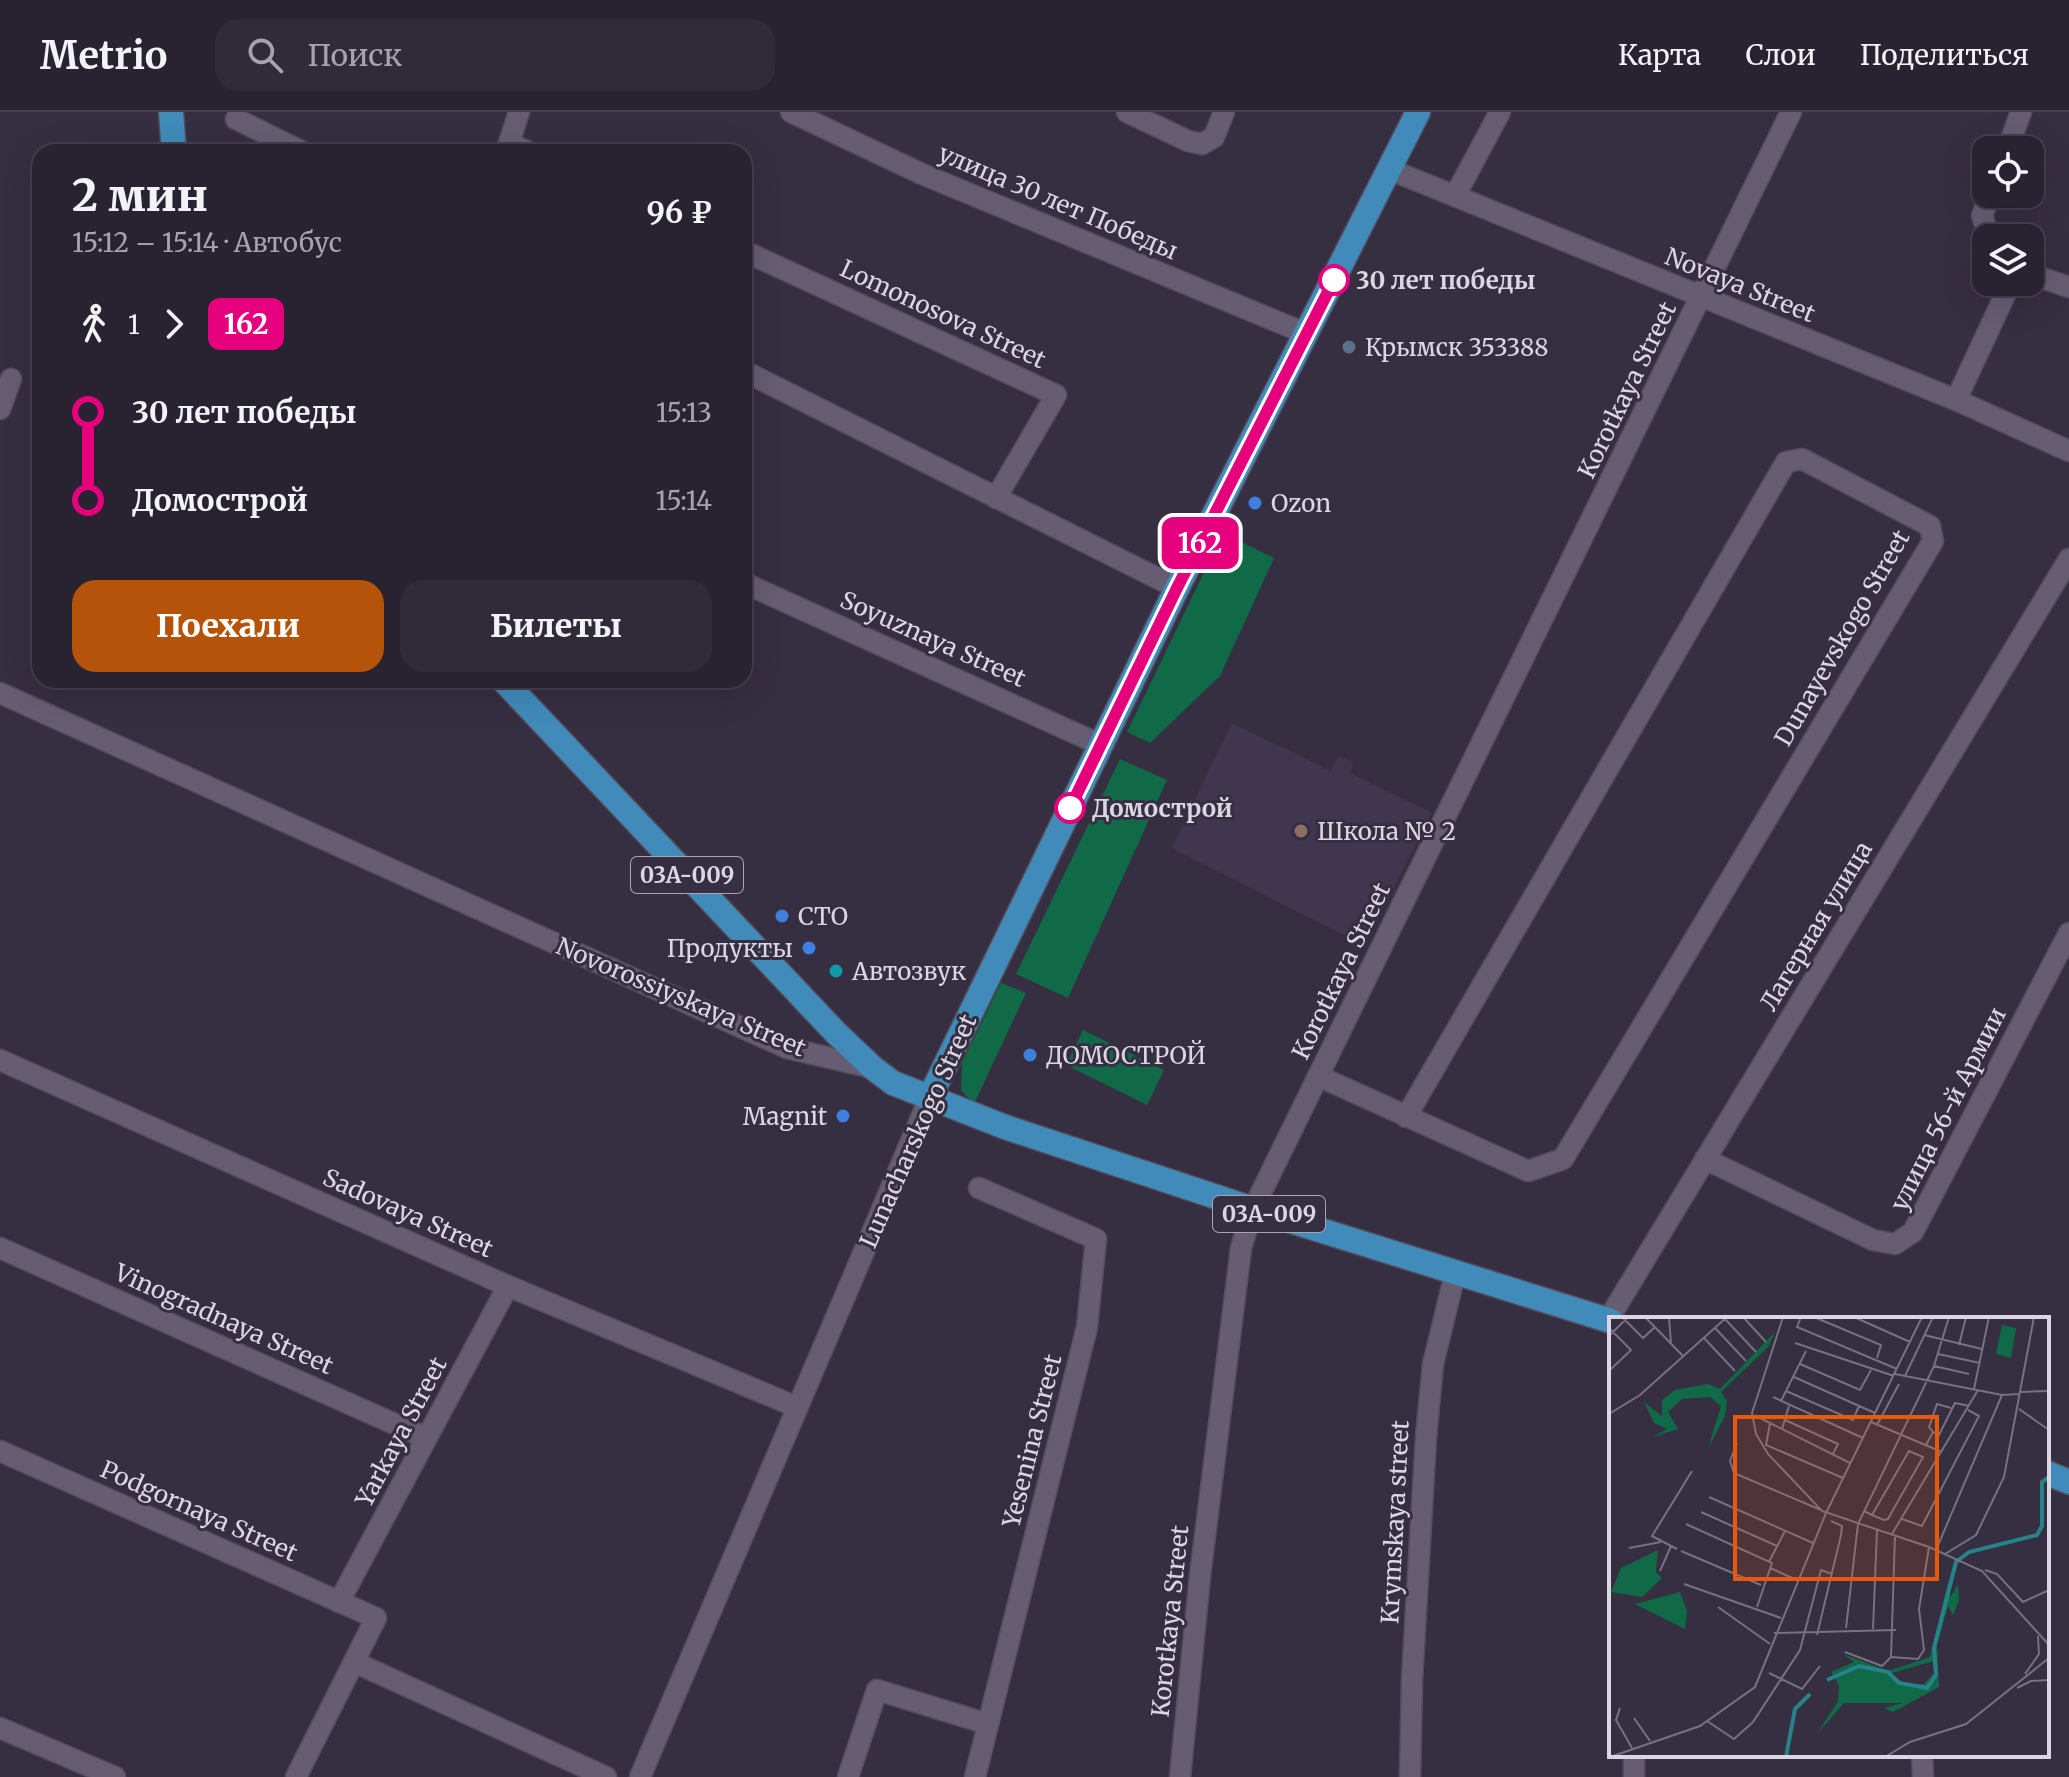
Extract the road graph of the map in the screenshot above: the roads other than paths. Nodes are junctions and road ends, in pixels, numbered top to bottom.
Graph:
1 (171, 112) edge
2 (519, 112) edge
3 (791, 112) edge
4 (1127, 112) edge
5 (1224, 112) edge
6 (1418, 112) edge
7 (1500, 112) edge
8 (1791, 112) edge
9 (2021, 112) edge
10 (236, 119) dead end
11 (2012, 136) edge
12 (173, 144) edge
13 (287, 144) edge
14 (508, 144) edge
15 (1391, 170) junction
16 (1455, 196) junction
17 (752, 255) edge
18 (2044, 279) edge
19 (2069, 287) edge
20 (2004, 296) edge
21 (1701, 298) junction
22 (1307, 334) junction
23 (752, 375) edge
24 (11, 379) dead end
25 (1956, 400) junction
26 (0, 409) edge
27 (2069, 451) edge
28 (996, 498) junction
29 (2069, 559) edge
30 (752, 587) edge
31 (1177, 588) junction
32 (511, 688) edge
33 (0, 693) edge
34 (1101, 745) junction
35 (2069, 933) edge
36 (0, 1060) edge
37 (873, 1068) junction
38 (1318, 1076) junction
39 (929, 1099) junction
40 (1406, 1117) junction
41 (1705, 1159) junction
42 (979, 1188) dead end
43 (1253, 1209) junction
44 (0, 1248) edge
45 (1455, 1274) junction
46 (508, 1286) junction
47 (1612, 1317) edge
48 (1609, 1321) edge
49 (797, 1407) junction
50 (426, 1438) junction
51 (0, 1451) edge
52 (339, 1602) junction
53 (354, 1662) junction
54 (988, 1724) junction
55 (0, 1728) edge
56 (1922, 1757) edge
57 (115, 1777) edge
58 (296, 1777) edge
59 (606, 1777) edge
60 (640, 1777) edge
61 (848, 1777) edge
62 (975, 1777) edge
63 (1180, 1777) edge
64 (1410, 1777) edge
65 (1923, 1777) edge

1 - 12 main road
2 - 14 street
3 - 22 street, улица 30 лет Победы
4 - 5 street
6 - 15 main road, Lunacharskogo Street
7 - 16 street
8 - 21 street, Korotkaya Street
9 - 11 street
10 - 13 street
15 - 16 street, Novaya Street
15 - 22 main road, Lunacharskogo Street
16 - 21 street, Novaya Street
17 - 28 street, Lomonosova Street
18 - 19 street
20 - 25 street
21 - 25 street, Novaya Street
21 - 38 street, Korotkaya Street
22 - 31 main road, Lunacharskogo Street
23 - 28 street
24 - 26 street
25 - 27 street, Novaya Street
28 - 31 street
29 - 41 street, Лагерная улица
30 - 34 street, Soyuznaya Street
31 - 34 main road, Lunacharskogo Street
32 - 37 main road, 03А-009
33 - 37 street, Novorossiyskaya Street
34 - 39 main road, Lunacharskogo Street
35 - 41 street, улица 56-й Армии
36 - 46 street, Sadovaya Street
37 - 39 main road, Novorossiyskaya Street / 03А-009
38 - 40 street
38 - 43 street, Korotkaya Street
39 - 43 main road, Novorossiyskaya Street / 03А-009
39 - 49 street, Lunacharskogo Street
40 - 40 street, Dunayevskogo Street
41 - 47 street, Лагерная улица
42 - 54 street, Yesenina Street
43 - 45 main road, Novorossiyskaya Street / 03А-009
43 - 63 street, Korotkaya Street
44 - 50 street, Vinogradnaya Street
45 - 48 main road, Novorossiyskaya Street / 03А-009
45 - 64 street, Krymskaya street
46 - 49 street, Sadovaya Street
46 - 50 street, Yarkaya Street
49 - 60 street, Lunacharskogo Street
50 - 52 street, Yarkaya Street
51 - 52 street, Podgornaya Street
52 - 53 street, Podgornaya Street
53 - 58 street
53 - 59 street
54 - 61 street
54 - 62 street, Yesenina Street
55 - 57 street
56 - 65 street

